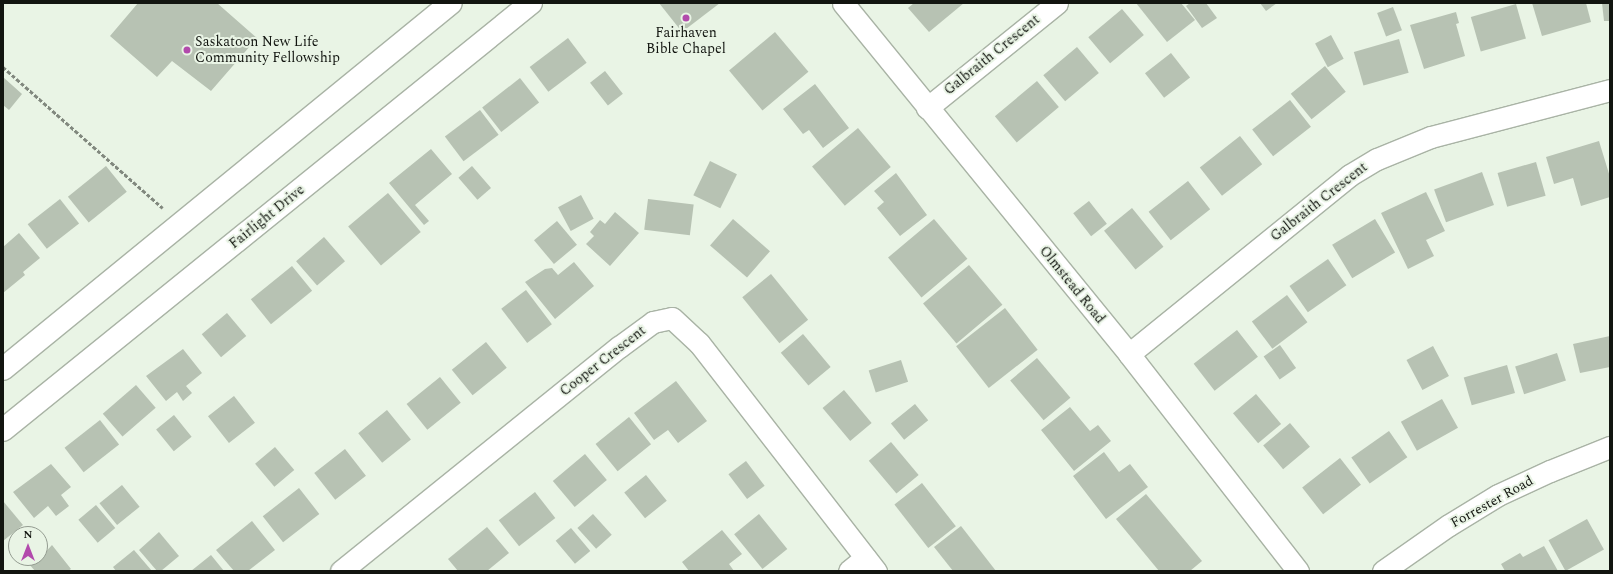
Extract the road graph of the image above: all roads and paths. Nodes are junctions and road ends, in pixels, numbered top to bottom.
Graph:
1 (451, 3) edge
2 (531, 3) edge
3 (843, 3) edge
4 (1057, 3) edge
5 (3, 67) edge
6 (1610, 90) edge
7 (927, 108) junction
8 (159, 204) dead end
9 (1129, 354) junction
10 (3, 369) edge
11 (3, 430) edge
12 (1610, 448) edge
13 (870, 564) edge
14 (341, 571) edge
15 (849, 571) edge
16 (1298, 571) edge
17 (1383, 571) edge

1 - 10 main road
2 - 11 main road, Fairlight Drive
3 - 7 street, Olmstead Road
4 - 7 street, Galbraith Crescent
5 - 8 path
6 - 9 street, Galbraith Crescent
7 - 9 street, Olmstead Road
9 - 16 street, Olmstead Road
12 - 17 street, Forrester Road
13 - 14 street, Cooper Crescent
13 - 15 street

